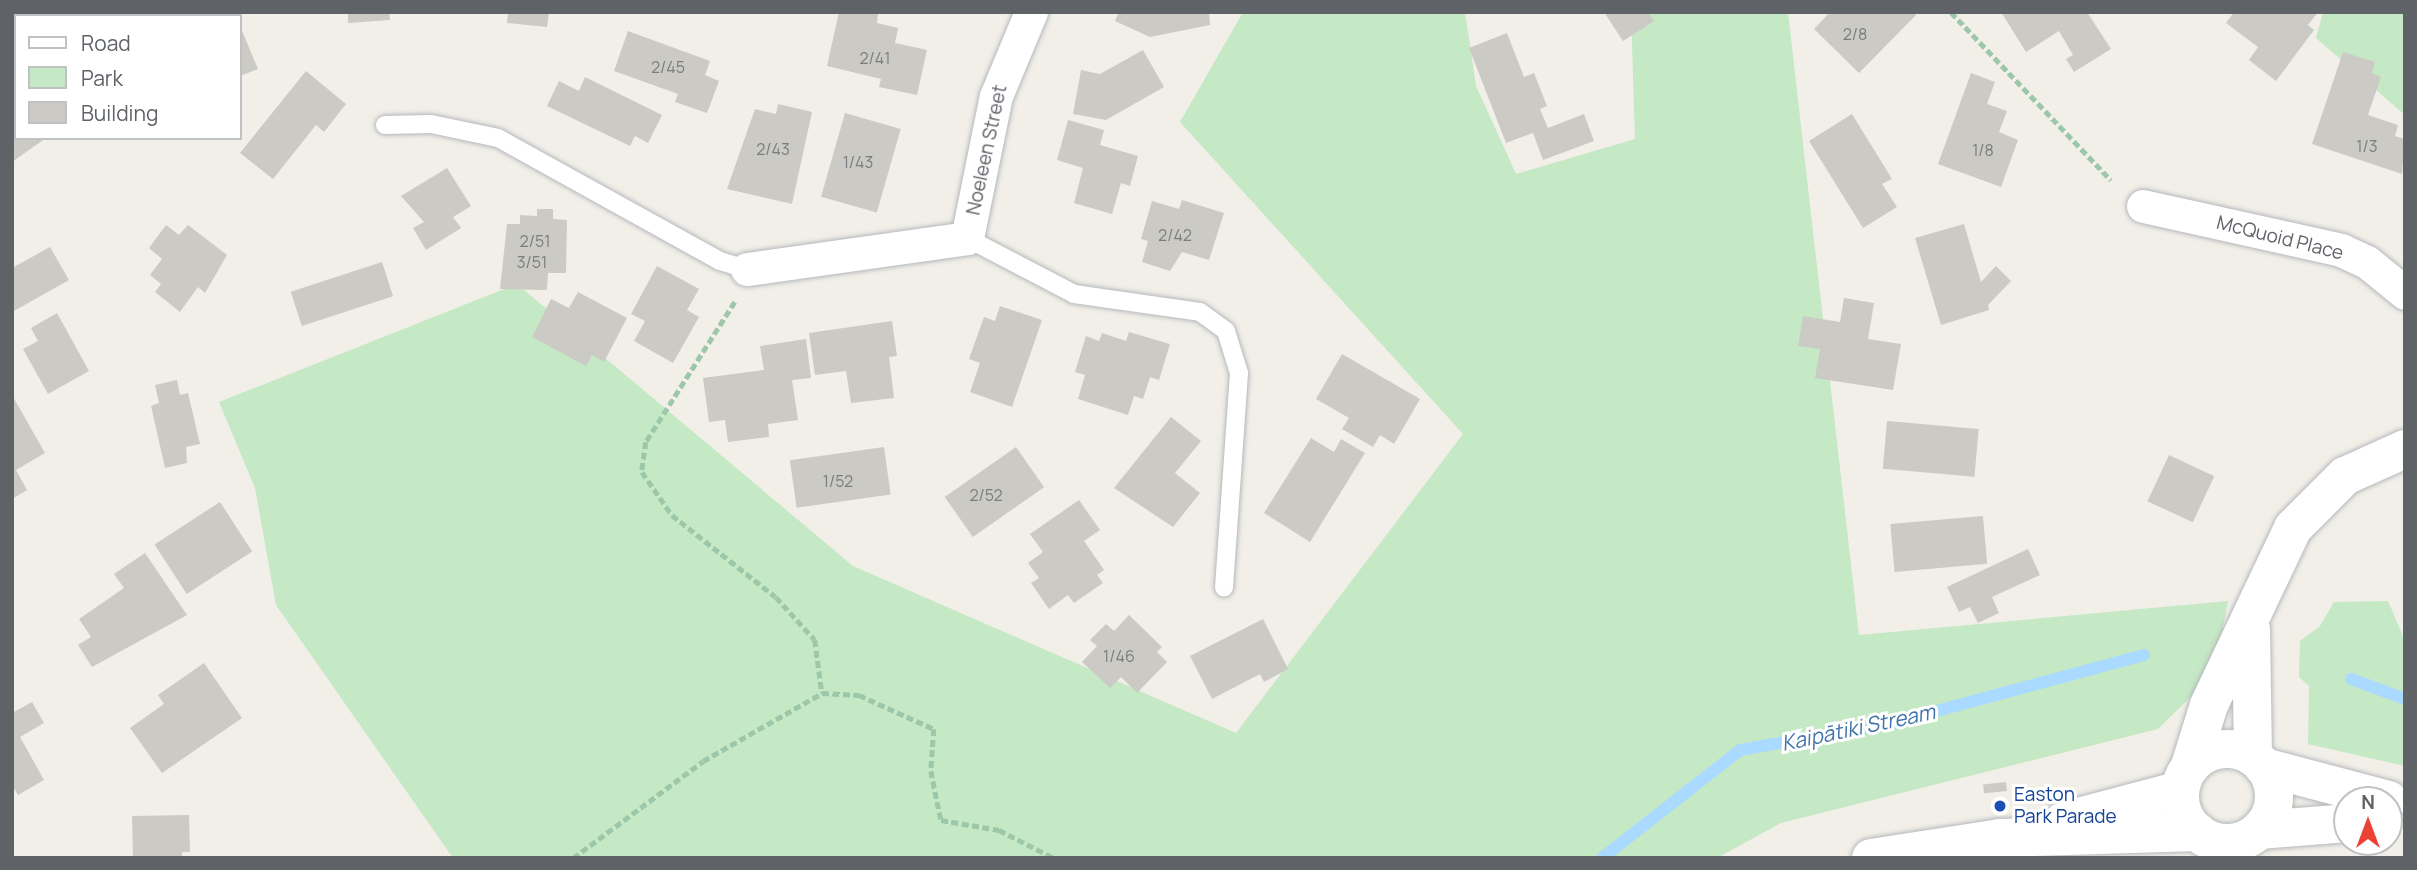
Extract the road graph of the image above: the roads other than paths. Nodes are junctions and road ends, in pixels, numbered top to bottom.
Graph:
1 (1031, 12) edge
2 (385, 125) dead end
3 (2143, 206) dead end
4 (968, 238) junction
5 (744, 280) joint
6 (2405, 293) edge
7 (2405, 449) edge
8 (1224, 587) dead end
9 (2251, 620) junction
10 (2258, 762) junction
11 (2185, 778) junction
12 (2341, 786) edge
13 (2333, 824) edge
14 (2259, 830) junction
15 (2198, 832) junction
16 (2000, 838) junction
17 (1871, 858) edge

1 - 4 street, Noeleen Street
2 - 5 lane
3 - 6 street, McQuoid Place
4 - 5 street, Noeleen Street
4 - 8 lane
7 - 9 main road
9 - 10 main road
9 - 11 main road
10 - 11 main road
10 - 12 main road
10 - 14 main road
11 - 15 main road
11 - 16 main road
13 - 14 main road
14 - 15 main road
15 - 16 main road
16 - 17 main road

